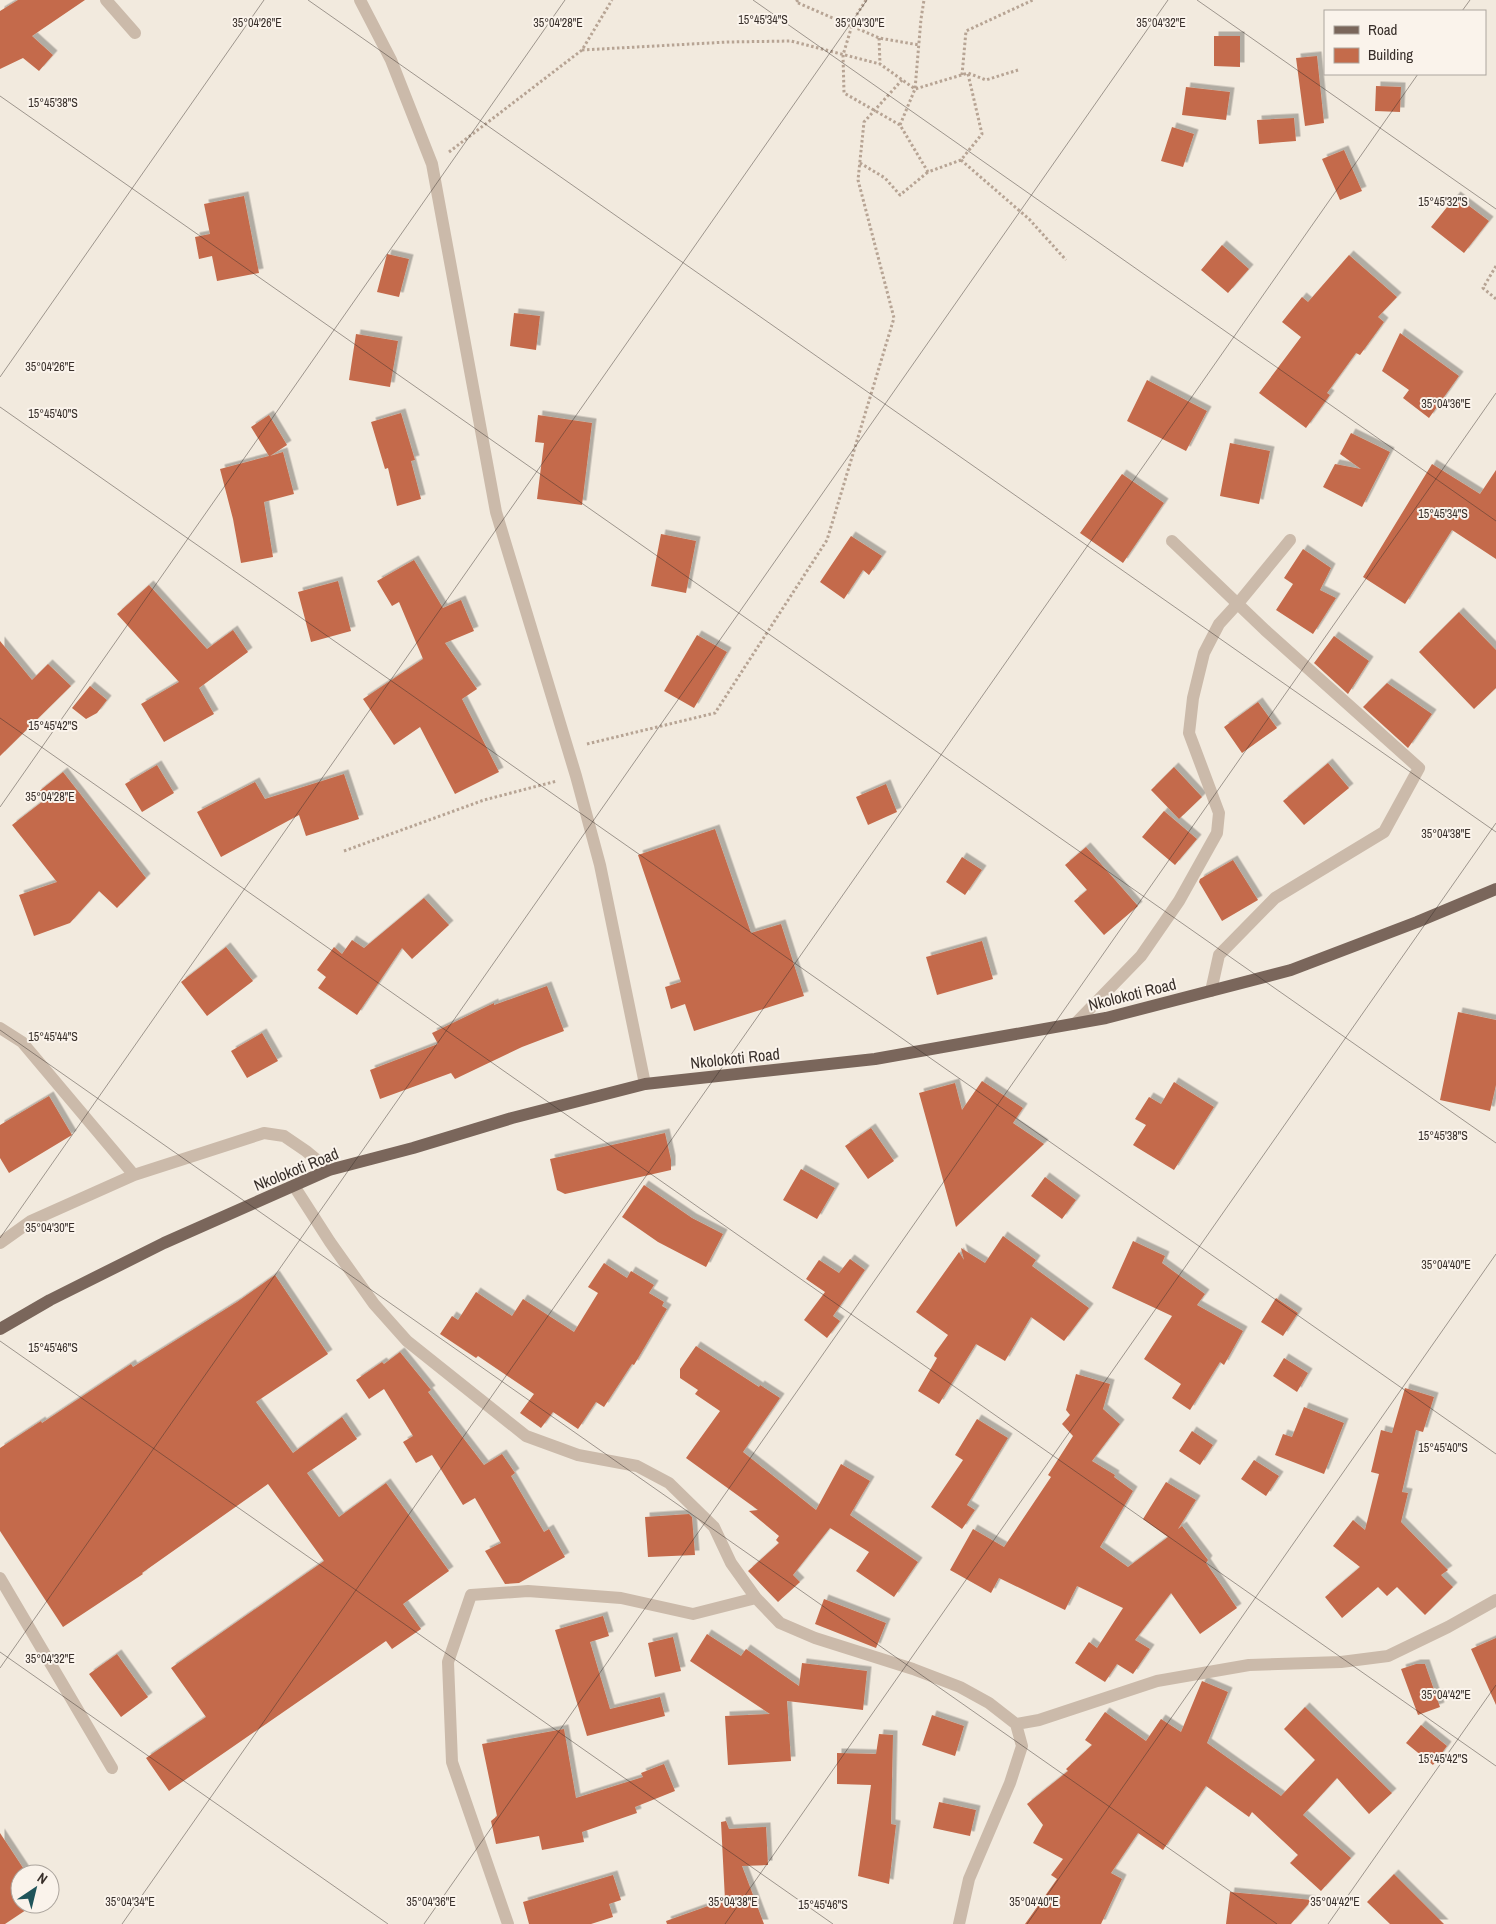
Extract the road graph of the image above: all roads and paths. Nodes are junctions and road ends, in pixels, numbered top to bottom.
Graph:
1 (106, 0) edge
2 (360, 0) edge
3 (612, 0) edge
4 (798, 0) edge
5 (866, 0) edge
6 (924, 0) edge
7 (1033, 0) edge
8 (852, 26) junction
9 (135, 33) dead end
10 (879, 38) junction
11 (918, 45) junction
12 (582, 50) junction
13 (843, 55) junction
14 (880, 64) junction
15 (1018, 70) dead end
16 (968, 73) junction
17 (962, 75) junction
18 (902, 80) junction
19 (915, 89) junction
20 (874, 111) junction
21 (900, 125) junction
22 (961, 160) junction
23 (860, 163) junction
24 (432, 164) junction
25 (928, 172) junction
26 (1066, 260) dead end
27 (1496, 266) edge
28 (1496, 299) edge
29 (1172, 540) dead end
30 (1290, 540) dead end
31 (1238, 604) junction
32 (567, 749) junction
33 (576, 776) junction
34 (344, 851) dead end
35 (1496, 888) edge
36 (1211, 991) junction
37 (1075, 1024) junction
38 (0, 1028) edge
39 (645, 1084) junction
40 (329, 1170) junction
41 (134, 1175) junction
42 (294, 1186) junction
43 (0, 1243) edge
44 (0, 1329) edge
45 (0, 1578) edge
46 (756, 1598) junction
47 (1496, 1600) edge
48 (1016, 1724) junction
49 (112, 1768) dead end
50 (508, 1924) edge
51 (959, 1924) edge

1 - 9 street
2 - 24 street
3 - 12 path
4 - 8 path
5 - 8 path
6 - 11 path
7 - 17 path
8 - 10 path
8 - 13 path
10 - 11 path
10 - 14 path
11 - 19 path
12 - 13 path
12 - 24 path
13 - 14 path
13 - 20 path
14 - 18 path
15 - 16 path
16 - 17 path
16 - 22 path
17 - 19 path
18 - 19 path
18 - 20 path
19 - 21 path
20 - 21 path
20 - 23 path
21 - 25 path
22 - 25 path
22 - 26 path
23 - 25 path
23 - 32 path
24 - 32 street
27 - 28 path
29 - 31 street
30 - 31 street
31 - 36 street
31 - 37 street
32 - 33 street
33 - 34 path
33 - 39 street
35 - 36 main road, Nkolokoti Road
36 - 37 main road, Nkolokoti Road
37 - 39 main road, Nkolokoti Road
38 - 41 street
39 - 40 main road, Nkolokoti Road
40 - 41 street
40 - 42 main road, Nkolokoti Road
41 - 43 street
42 - 44 main road, Nkolokoti Road
42 - 46 street
45 - 49 street
46 - 48 street
46 - 50 street
47 - 48 street
48 - 51 street

